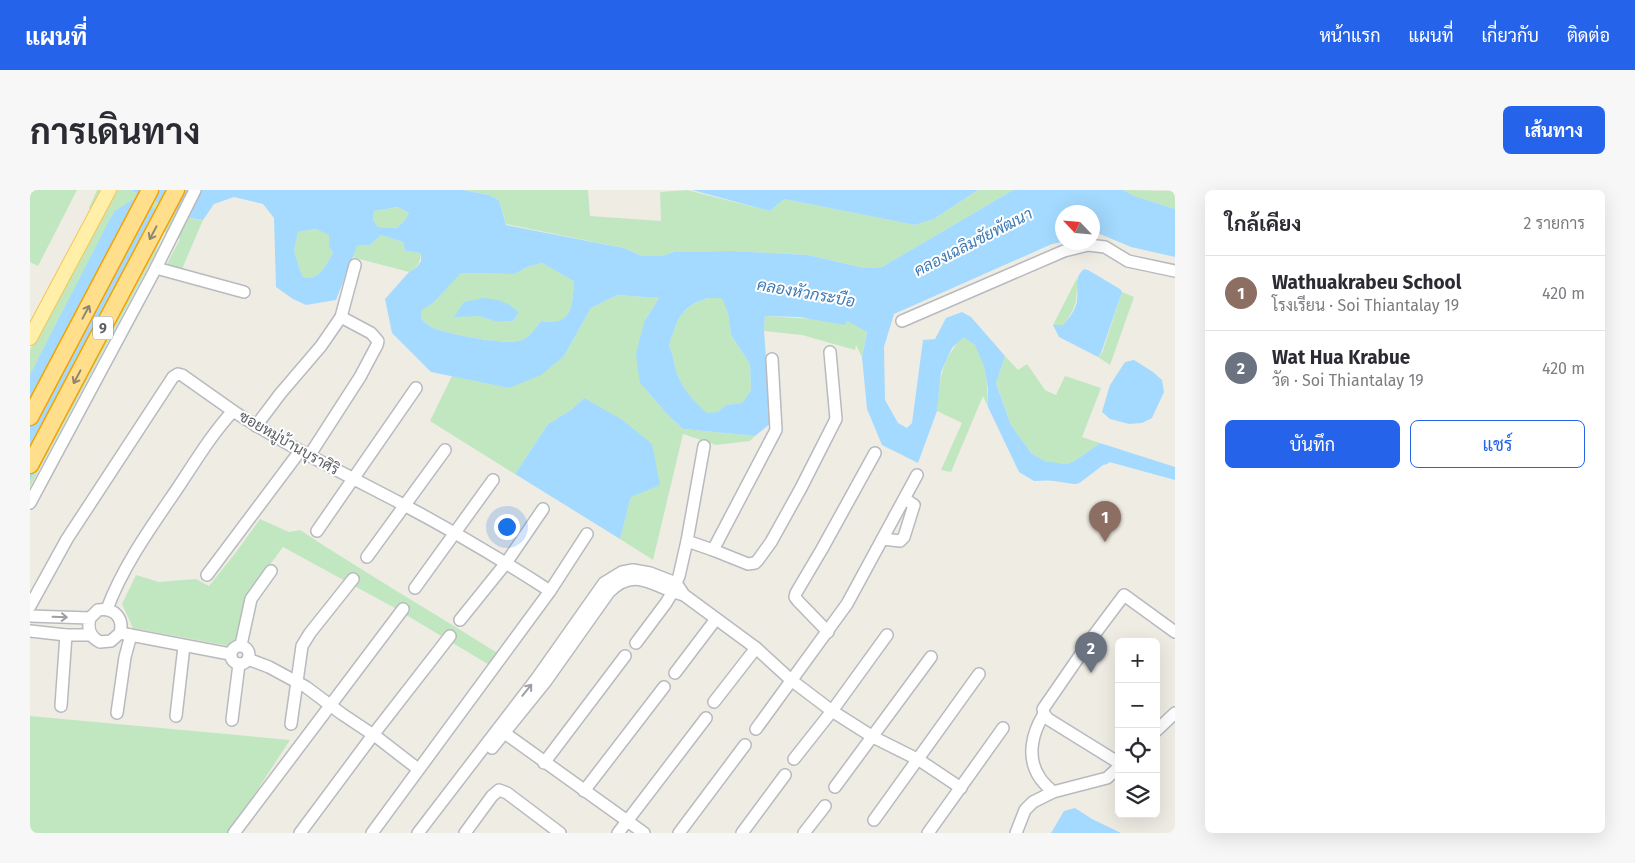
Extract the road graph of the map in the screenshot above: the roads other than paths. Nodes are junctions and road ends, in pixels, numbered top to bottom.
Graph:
1 (109, 190) edge
2 (150, 190) edge
3 (176, 190) edge
4 (195, 190) edge
5 (356, 265) dead end
6 (156, 268) junction
7 (1175, 271) edge
8 (244, 292) dead end
9 (341, 317) junction
10 (902, 321) dead end
11 (30, 338) edge
12 (830, 352) dead end
13 (772, 359) dead end
14 (416, 388) dead end
15 (233, 411) junction
16 (30, 417) edge
17 (256, 426) junction
18 (704, 446) dead end
19 (445, 450) dead end
20 (876, 453) dead end
21 (304, 454) junction
22 (30, 465) edge
23 (917, 475) dead end
24 (353, 479) junction
25 (493, 480) dead end
26 (905, 499) junction
27 (30, 503) edge
28 (404, 506) junction
29 (543, 509) dead end
30 (317, 531) dead end
31 (455, 534) junction
32 (587, 534) dead end
33 (883, 539) junction
34 (687, 541) junction
35 (713, 550) junction
36 (367, 557) dead end
37 (506, 563) junction
38 (271, 571) dead end
39 (207, 575) dead end
40 (353, 579) dead end
41 (415, 588) dead end
42 (674, 588) junction
43 (550, 591) junction
44 (30, 606) edge
45 (403, 609) dead end
46 (107, 610) junction
47 (30, 616) edge
48 (90, 618) junction
49 (716, 619) junction
50 (460, 620) dead end
51 (30, 631) edge
52 (828, 632) junction
53 (1175, 632) edge
54 (126, 634) junction
55 (66, 635) junction
56 (91, 635) junction
57 (887, 635) dead end
58 (450, 636) dead end
59 (636, 643) dead end
60 (240, 645) junction
61 (184, 646) junction
62 (756, 648) junction
63 (230, 654) junction
64 (625, 656) dead end
65 (931, 657) dead end
66 (244, 662) junction
67 (675, 673) dead end
68 (979, 674) dead end
69 (791, 680) junction
70 (296, 682) junction
71 (664, 687) dead end
72 (714, 702) dead end
73 (330, 704) junction
74 (60, 706) dead end
75 (832, 710) junction
76 (117, 712) dead end
77 (1044, 714) junction
78 (1175, 714) edge
79 (176, 716) dead end
80 (706, 718) dead end
81 (232, 720) dead end
82 (291, 724) dead end
83 (1004, 728) dead end
84 (1159, 728) edge
85 (756, 729) dead end
86 (501, 731) junction
87 (373, 735) junction
88 (873, 737) junction
89 (745, 745) dead end
90 (794, 759) dead end
91 (919, 760) junction
92 (1115, 761) edge
93 (544, 763) junction
94 (418, 770) junction
95 (1115, 771) edge
96 (786, 775) dead end
97 (836, 788) dead end
98 (961, 788) junction
99 (584, 791) junction
100 (1053, 792) junction
101 (825, 806) dead end
102 (874, 820) dead end
103 (627, 821) junction
104 (234, 833) edge
105 (300, 833) edge
106 (372, 833) edge
107 (418, 833) edge
108 (424, 833) edge
109 (465, 833) edge
110 (560, 833) edge
111 (618, 833) edge
112 (644, 833) edge
113 (678, 833) edge
114 (742, 833) edge
115 (804, 833) edge
116 (928, 833) edge
117 (1016, 833) edge

1 - 11 main road
16 -> 2 highway, 9
3 -> 22 highway, 9
4 - 6 street
5 - 9 street
6 - 8 street
6 - 27 street
7 - 10 street
9 - 17 street
9 - 21 street
12 - 35 street
13 - 35 street
14 - 24 street
15 - 17 street, ซอยหมู่บ้านบุราศิริ
15 - 44 street
15 - 46 street, ซอยหมู่บ้านบุราศิริ
17 - 21 street, ซอยหมู่บ้านบุราศิริ
18 - 34 street
19 - 28 street
20 - 52 street
21 - 24 street, ซอยหมู่บ้านบุราศิริ
21 - 39 street
23 - 26 street
24 - 28 street, ซอยหมู่บ้านบุราศิริ
24 - 30 street
25 - 31 street
26 - 33 street
26 - 33 street
28 - 31 street, ซอยหมู่บ้านบุราศิริ
28 - 36 street
29 - 37 street
31 - 37 street, ซอยหมู่บ้านบุราศิริ
31 - 41 street
32 - 43 street
33 - 52 street
34 - 35 street
34 - 42 street
37 - 43 street, ซอยหมู่บ้านบุราศิริ
37 - 50 street
38 - 60 street
40 - 70 street
42 - 49 street
42 - 59 street
42 - 86 street
43 - 94 street
45 - 73 street
46 - 48 street
46 - 54 street
47 -> 48 street
48 - 56 street
49 - 62 street
49 - 67 street
51 - 55 street
52 - 69 street
53 - 77 street
54 - 56 street
54 - 61 street
54 - 76 street
55 - 56 street
55 - 74 street
57 - 75 street
58 - 87 street
60 - 63 street
60 - 66 street
61 - 63 street
61 - 79 street
62 - 69 street
62 - 72 street
63 - 66 street
64 - 93 street
65 - 88 street
66 - 70 street
66 - 81 street
68 - 91 street
69 - 75 street
69 - 85 street
70 - 73 street
70 - 82 street
71 - 99 street
73 - 87 street
73 - 104 street
75 - 88 street
75 - 90 street
77 - 92 street
77 - 100 street
78 - 84 street
80 - 103 street
83 - 98 street
86 - 93 street
86 - 107 street
86 - 108 street
87 - 94 street
87 - 105 street
88 - 91 street
88 - 97 street
89 - 113 street
91 - 98 street
91 - 102 street
93 - 99 street
94 - 106 street
95 - 100 street
96 - 114 street
98 - 116 street
99 - 103 street
100 - 117 street
101 - 115 street
103 - 111 street
103 - 112 street
109 - 110 street

